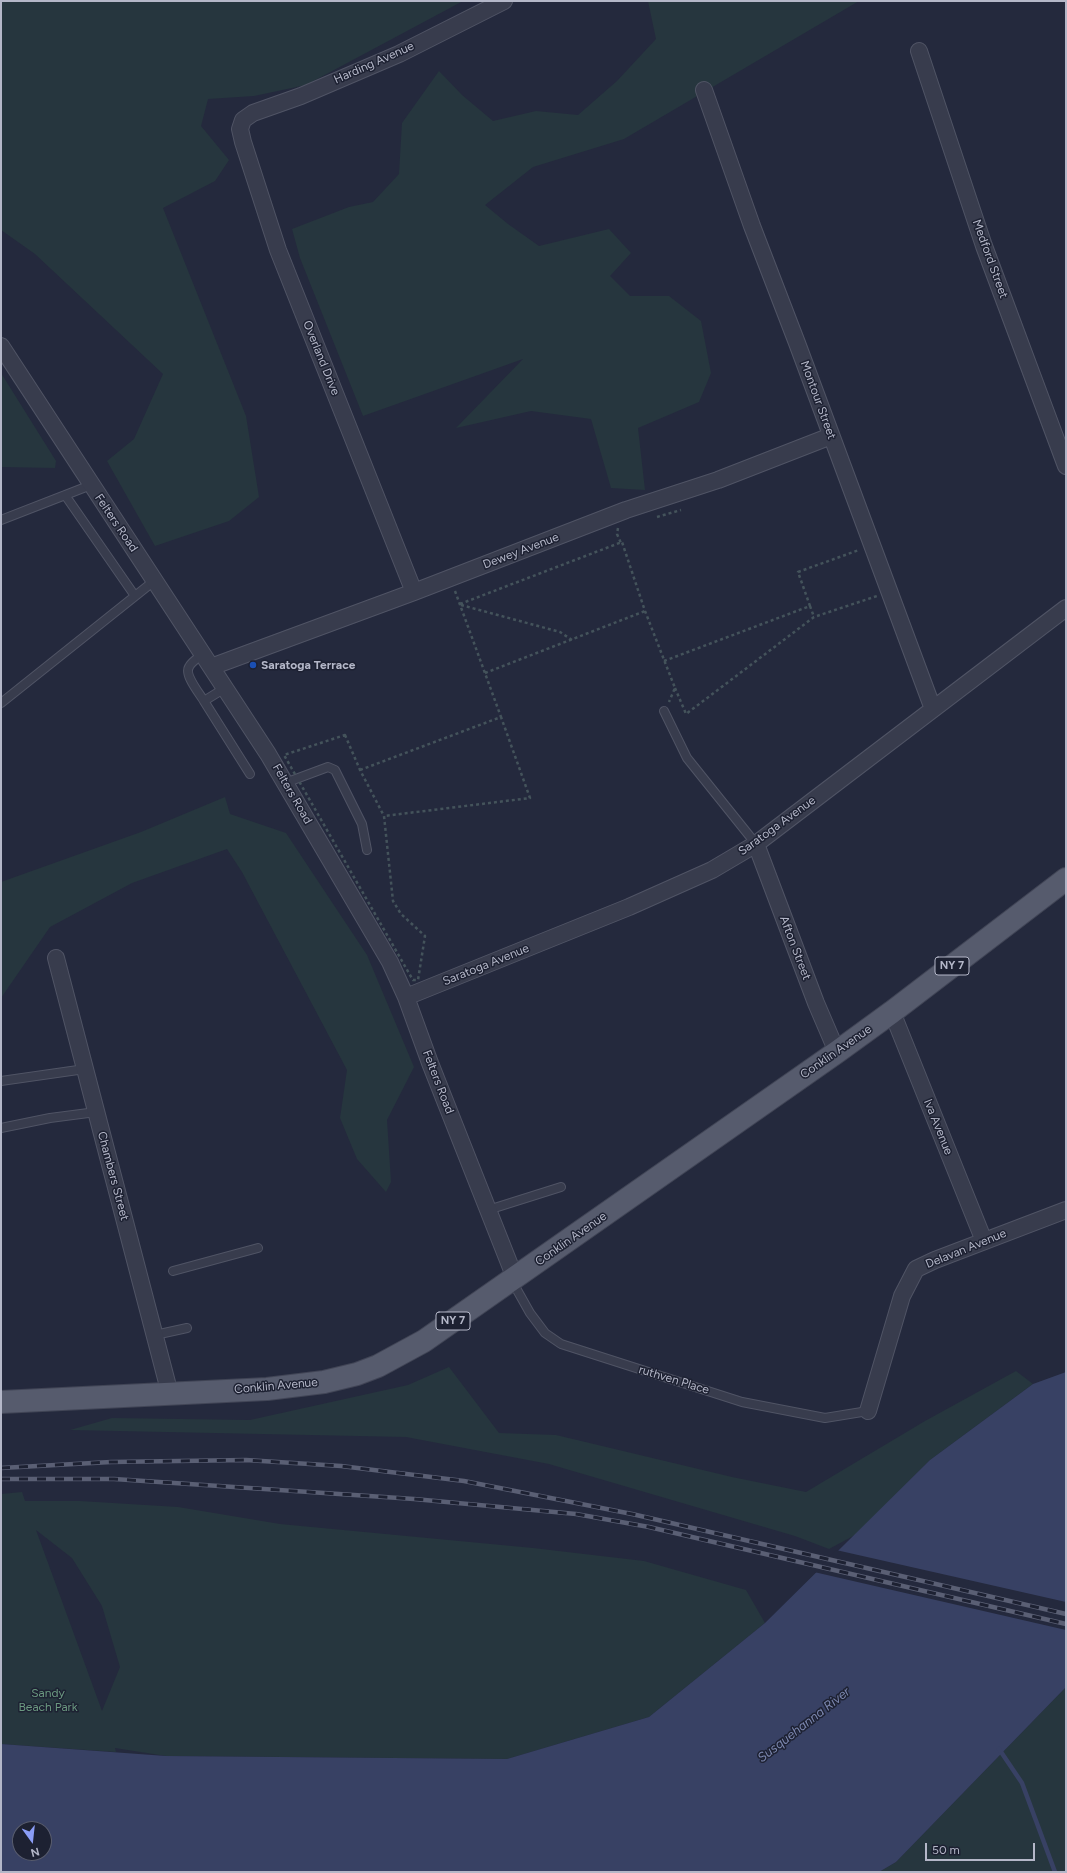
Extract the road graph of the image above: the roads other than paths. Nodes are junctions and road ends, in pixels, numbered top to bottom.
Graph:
1 (504, 1) edge
2 (919, 51) dead end
3 (704, 90) dead end
4 (243, 120) joint
5 (1, 346) edge
6 (831, 436) junction
7 (1066, 466) edge
8 (91, 485) junction
9 (65, 495) junction
10 (1, 520) edge
11 (154, 581) junction
12 (414, 592) junction
13 (135, 596) junction
14 (1066, 608) edge
15 (207, 661) junction
16 (225, 688) junction
17 (204, 701) junction
18 (1, 703) edge
19 (933, 709) junction
20 (664, 712) road end
21 (250, 774) dead end
22 (285, 783) junction
23 (756, 844) junction
24 (367, 850) dead end
25 (1066, 880) edge
26 (56, 958) dead end
27 (406, 997) junction
28 (892, 1012) junction
29 (837, 1052) junction
30 (85, 1069) junction
31 (1, 1081) edge
32 (96, 1112) junction
33 (1, 1128) edge
34 (561, 1187) dead end
35 (488, 1210) junction
36 (1066, 1210) edge
37 (984, 1241) junction
38 (258, 1248) dead end
39 (173, 1271) dead end
40 (513, 1279) junction
41 (187, 1328) dead end
42 (154, 1335) junction
43 (170, 1394) junction
44 (1, 1402) edge
45 (868, 1411) joint

1 - 4 street, Harding Avenue
2 - 7 street, Medford Street
3 - 6 street, Montour Street
4 - 12 street, Overland Drive
5 - 8 street, Felters Road
6 - 12 street, Dewey Avenue
6 - 19 street, Montour Street
8 - 9 lane
8 - 11 street, Felters Road
9 - 10 lane
9 - 13 lane
11 - 13 lane
11 - 15 street, Felters Road
12 - 15 street, Dewey Avenue
13 - 18 lane
14 - 19 street, Saratoga Avenue
15 - 16 street, Felters Road
15 - 17 lane
16 - 17 lane
16 - 22 street, Felters Road
17 - 21 lane
19 - 23 street, Saratoga Avenue
20 - 23 lane
22 - 24 lane
22 - 27 street, Felters Road
23 - 27 street, Saratoga Avenue
23 - 29 street, Afton Street
25 - 28 main road, Conklin Avenue / NY 7
26 - 30 street, Chambers Street
27 - 35 street, Felters Road
28 - 29 main road, Conklin Avenue / NY 7
28 - 37 street, Iva Avenue
29 - 40 main road, Conklin Avenue / NY 7
30 - 31 lane
30 - 32 street, Chambers Street
32 - 33 lane
32 - 42 street, Chambers Street
34 - 35 lane
35 - 40 street, Felters Road
36 - 37 street, Delavan Avenue
37 - 45 street, Delavan Avenue
38 - 39 lane
40 - 43 main road, Conklin Avenue / NY 7
40 - 45 lane, ruthven Place
41 - 42 lane
42 - 43 street, Chambers Street
43 - 44 main road, Conklin Avenue / NY 7

